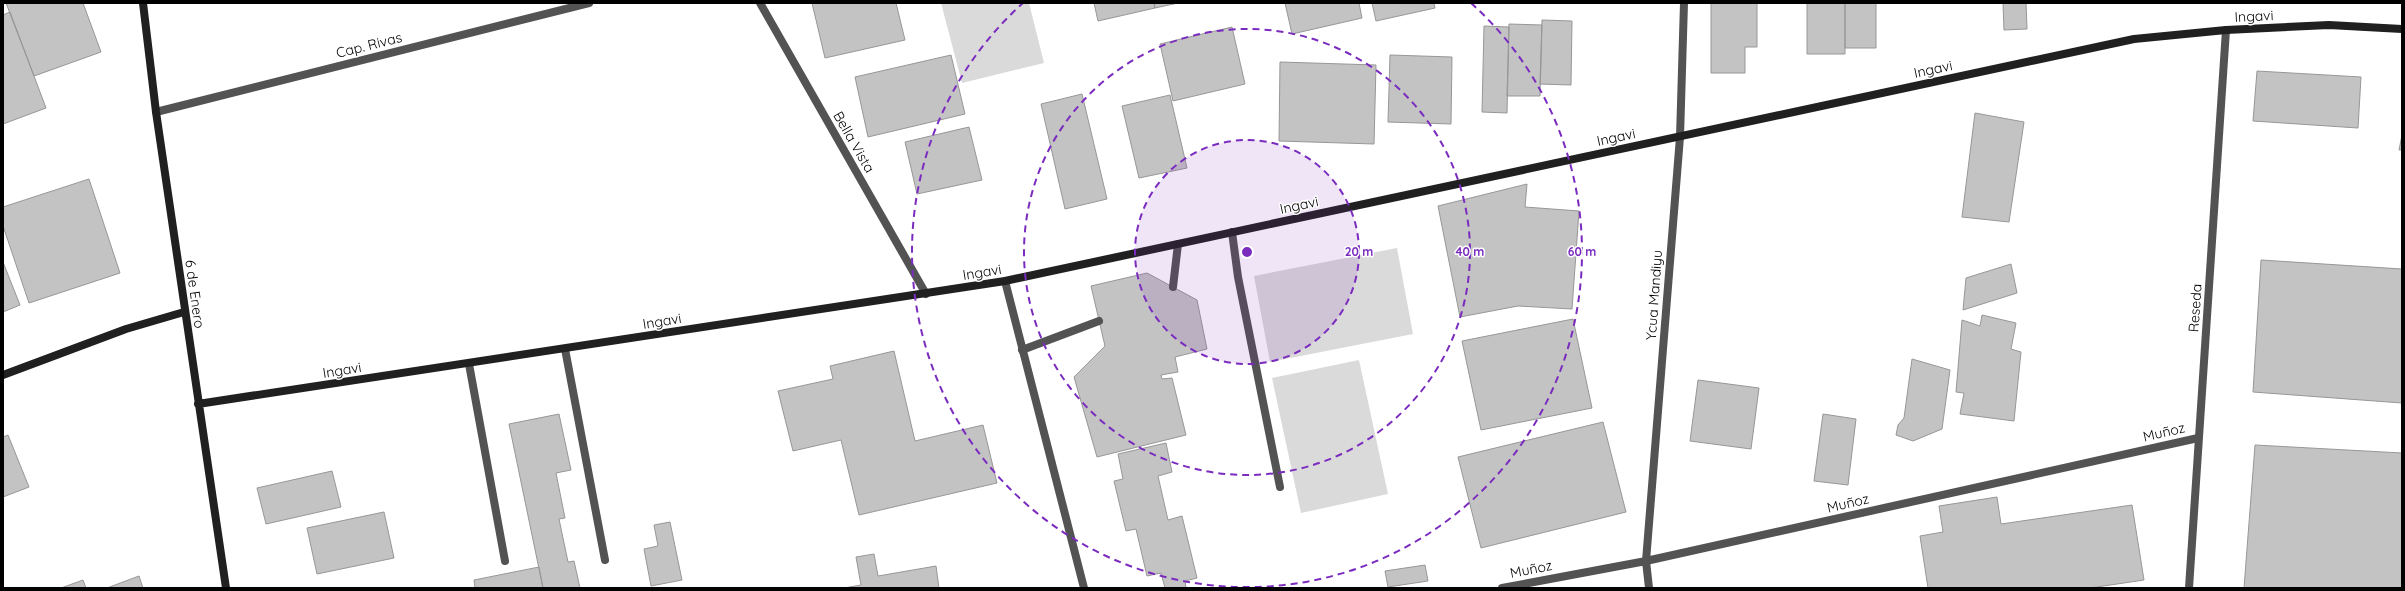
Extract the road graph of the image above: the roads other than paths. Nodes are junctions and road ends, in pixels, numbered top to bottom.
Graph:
1 (143, 3) edge
2 (589, 3) edge
3 (760, 3) edge
4 (1684, 3) edge
5 (2402, 29) edge
6 (2226, 30) junction
7 (156, 112) junction
8 (1680, 137) junction
9 (1232, 232) junction
10 (1178, 244) junction
11 (1005, 281) junction
12 (1173, 287) dead end
13 (926, 294) junction
14 (184, 312) junction
15 (1099, 321) dead end
16 (565, 349) junction
17 (1022, 350) junction
18 (468, 364) junction
19 (3, 375) edge
20 (198, 404) junction
21 (2198, 438) junction
22 (1280, 487) dead end
23 (605, 560) dead end
24 (505, 561) dead end
25 (1646, 561) junction
26 (226, 588) edge
27 (1084, 588) edge
28 (1502, 588) edge
29 (1649, 588) edge
30 (2189, 588) edge

1 - 7 main road, 6 de Enero
2 - 7 street, Cap. Rivas
3 - 13 street, Bella Vista
4 - 8 street, Ycua Mandiyu
5 - 6 main road, Ingavi
6 - 8 main road, Ingavi
6 - 21 street, Reseda
7 - 14 main road, 6 de Enero
8 - 9 main road, Ingavi
8 - 25 street, Ycua Mandiyu
9 - 10 main road, Ingavi
9 - 22 street
10 - 11 main road, Ingavi
10 - 12 street
11 - 13 main road, Ingavi
11 - 17 street
13 - 16 main road, Ingavi
14 - 19 main road
14 - 20 main road, 6 de Enero
15 - 17 street
16 - 18 main road, Ingavi
16 - 23 street
17 - 27 street
18 - 20 main road, Ingavi
18 - 24 street
20 - 26 main road, 6 de Enero
21 - 25 street, Muñoz
21 - 30 street, Reseda
25 - 28 street, Muñoz
25 - 29 street, Ycua Mandiyu

